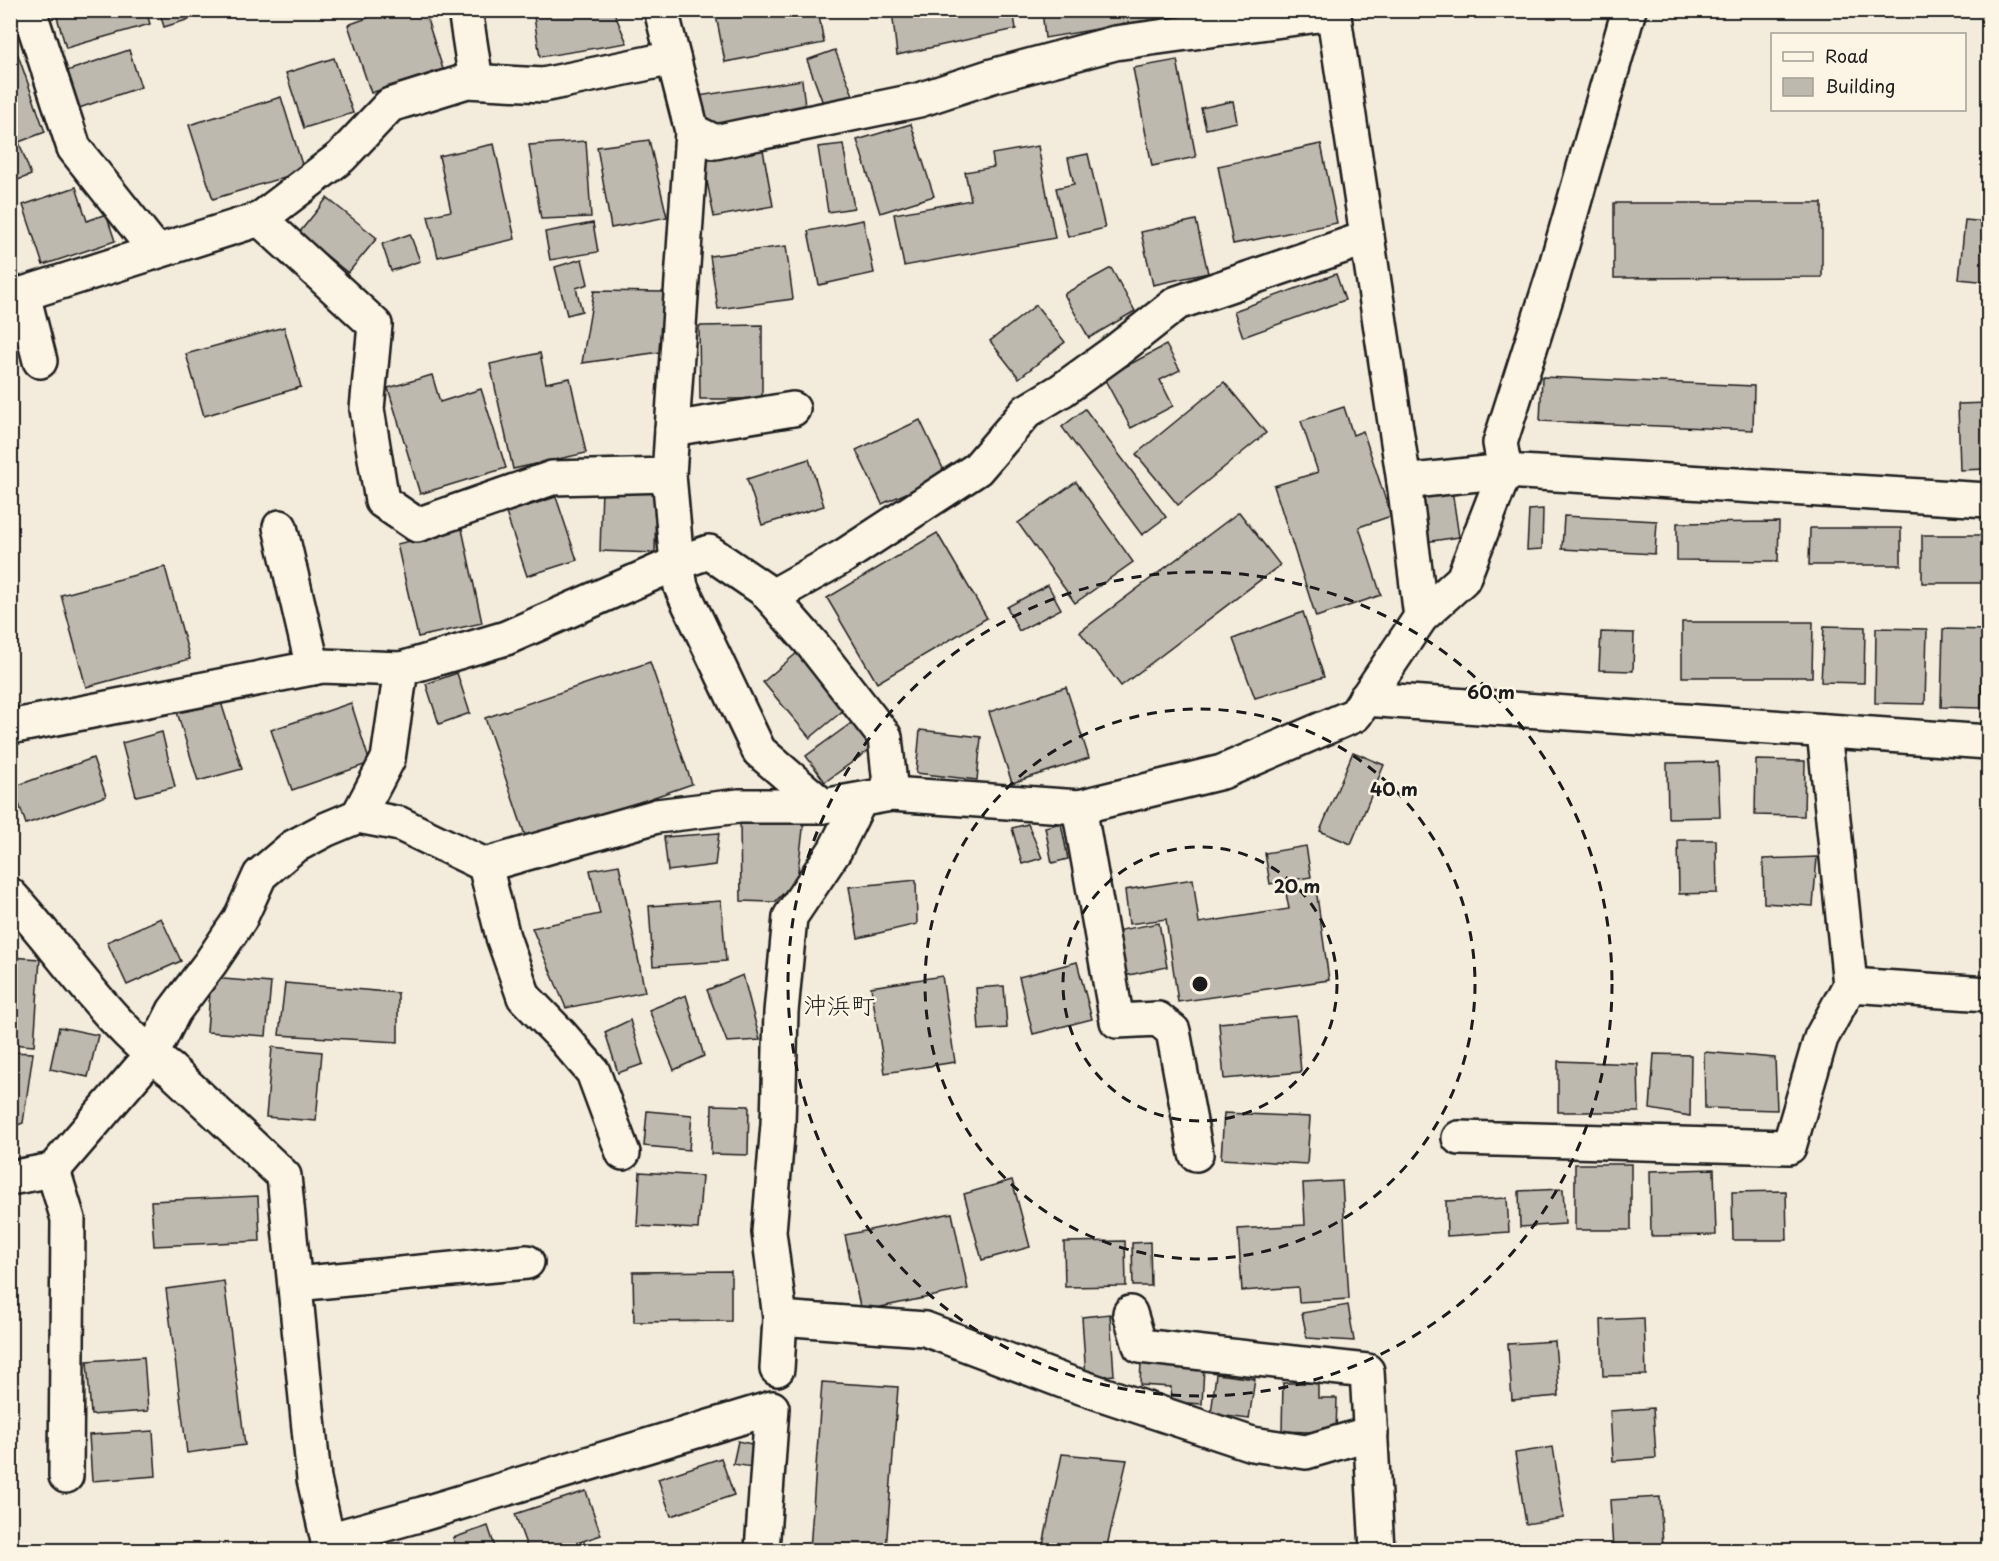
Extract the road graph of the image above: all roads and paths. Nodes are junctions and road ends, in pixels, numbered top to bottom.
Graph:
1 (29, 10) edge
2 (465, 10) edge
3 (661, 10) edge
4 (1629, 10) edge
5 (1333, 12) edge
6 (674, 58) junction
7 (476, 81) junction
8 (692, 132) junction
9 (260, 219) junction
10 (1367, 238) junction
11 (156, 251) junction
12 (17, 296) edge
13 (40, 361) dead end
14 (793, 409) dead end
15 (672, 429) junction
16 (1505, 471) junction
17 (669, 475) junction
18 (1404, 482) junction
19 (1989, 500) edge
20 (280, 528) dead end
21 (677, 563) junction
22 (771, 597) junction
23 (1421, 617) junction
24 (312, 669) junction
25 (401, 669) junction
26 (1365, 699) junction
27 (10, 727) edge
28 (1824, 731) junction
29 (1989, 742) edge
30 (876, 797) junction
31 (823, 806) junction
32 (1079, 807) junction
33 (358, 816) junction
34 (484, 865) junction
35 (10, 895) edge
36 (1850, 985) junction
37 (1989, 994) edge
38 (152, 1056) junction
39 (1459, 1138) dead end
40 (623, 1153) dead end
41 (1196, 1154) dead end
42 (53, 1170) junction
43 (10, 1178) edge
44 (527, 1262) dead end
45 (295, 1284) junction
46 (1130, 1313) dead end
47 (780, 1318) junction
48 (777, 1369) dead end
49 (1371, 1433) junction
50 (66, 1476) dead end
51 (329, 1545) edge
52 (762, 1551) edge
53 (1377, 1551) edge

1 - 11 street
2 - 7 street
3 - 6 street
4 - 16 street
5 - 8 street
5 - 10 street
6 - 7 street
6 - 8 street
7 - 9 street
8 - 15 street
9 - 11 street
9 - 17 street
10 - 18 street
10 - 22 street
11 - 12 street
12 - 13 street
14 - 15 street
15 - 17 street
16 - 18 street
16 - 19 street
16 - 23 street
17 - 21 street
18 - 23 street
20 - 24 street
21 - 22 street
21 - 25 street
21 - 31 street
22 - 30 street
23 - 26 street
24 - 25 street
24 - 27 street
25 - 33 street
26 - 28 street
26 - 32 street
28 - 29 street
28 - 36 street
30 - 31 street
30 - 32 street
30 - 47 street
31 - 34 street
32 - 41 street
33 - 34 street
33 - 38 street
34 - 40 street
35 - 38 street
36 - 37 street
36 - 39 street
38 - 42 street
38 - 45 street
42 - 43 street
42 - 50 street
44 - 45 street
45 - 51 street
46 - 49 street
47 - 48 street
47 - 49 street
49 - 53 street
51 - 52 street

